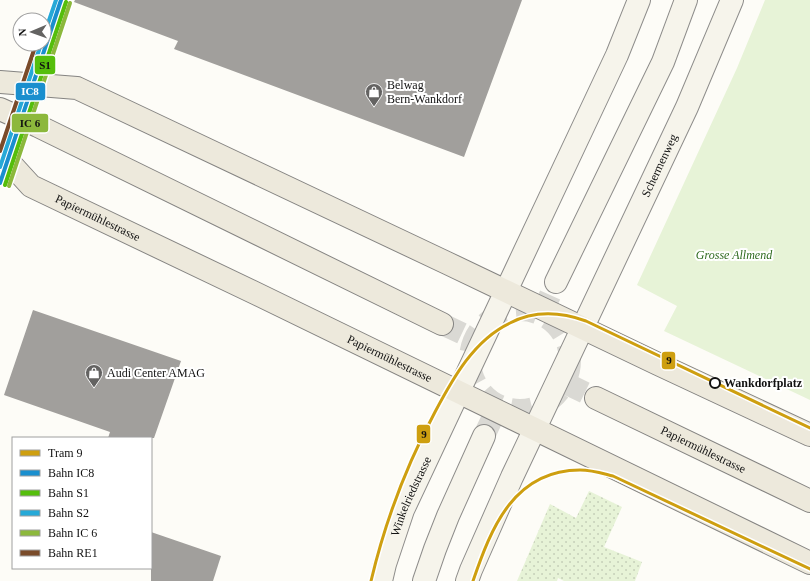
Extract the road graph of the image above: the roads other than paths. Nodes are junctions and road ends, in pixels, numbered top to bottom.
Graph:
1 (638, 0) edge
2 (686, 0) edge
3 (732, 0) edge
4 (0, 82) edge
5 (0, 109) edge
6 (0, 152) edge
7 (556, 282) tunnel mouth
8 (506, 291) junction
9 (442, 324) tunnel mouth
10 (583, 328) junction
11 (458, 392) junction
12 (596, 398) tunnel mouth
13 (535, 429) junction
14 (810, 435) edge
15 (484, 436) tunnel mouth
16 (810, 501) edge
17 (810, 563) edge
18 (381, 581) edge
19 (424, 581) edge
20 (467, 581) edge

1 - 8 main road
2 - 7 main road
3 - 10 main road, Schermenweg
4 - 8 main road
5 - 9 main road
6 - 11 main road, Papiermühlestrasse
8 - 10 main road
8 - 11 main road, Winkelriedstrasse
10 - 13 main road, Schermenweg
10 - 14 main road
11 - 13 main road, Papiermühlestrasse
11 - 18 main road, Winkelriedstrasse
12 - 16 main road, Papiermühlestrasse
13 - 17 main road, Papiermühlestrasse
13 - 20 main road
15 - 19 main road

